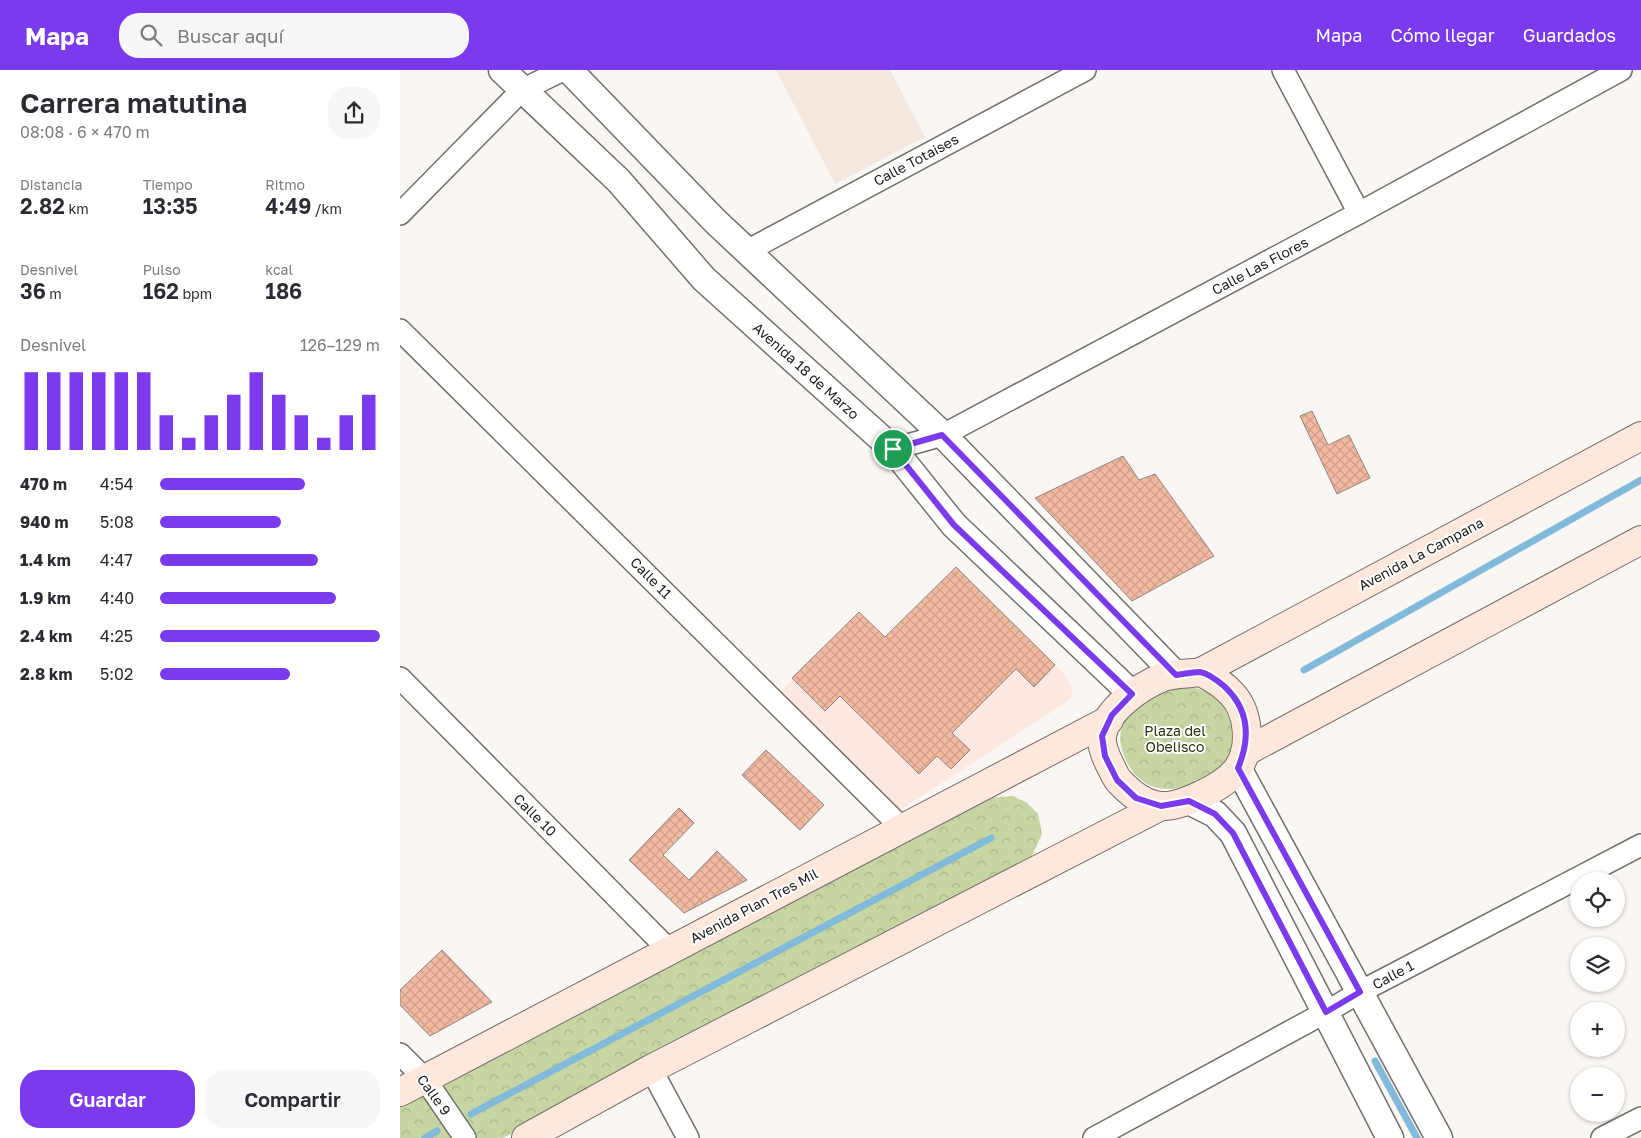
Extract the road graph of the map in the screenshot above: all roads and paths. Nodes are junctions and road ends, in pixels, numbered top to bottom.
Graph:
1 (502, 70) edge
2 (563, 70) edge
3 (569, 70) edge
4 (1085, 70) edge
5 (1283, 70) edge
6 (1621, 70) edge
7 (522, 90) junction
8 (1359, 213) junction
9 (400, 214) edge
10 (747, 251) junction
11 (400, 330) edge
12 (942, 435) junction
13 (1641, 436) edge
14 (893, 449) junction
15 (1641, 540) edge
16 (1189, 674) junction
17 (400, 678) edge
18 (1132, 694) junction
19 (1109, 720) junction
20 (1242, 760) junction
21 (1189, 801) junction
22 (1161, 806) junction
23 (901, 827) junction
24 (1641, 845) edge
25 (670, 951) junction
26 (1360, 992) junction
27 (1326, 1012) junction
28 (400, 1054) edge
29 (652, 1069) junction
30 (424, 1079) junction
31 (400, 1092) edge
32 (1641, 1118) edge
33 (465, 1138) edge
34 (526, 1138) edge
35 (688, 1138) edge
36 (1094, 1138) edge
37 (1390, 1138) edge
38 (1439, 1138) edge
39 (1602, 1138) edge

1 - 7 street, Avenida 18 de Marzo
2 - 7 street
3 - 10 street
4 - 10 street, Calle Totaises
5 - 8 street
6 - 8 street, Calle Las Flores
7 - 9 street
7 - 14 street, Avenida 18 de Marzo
8 - 12 street, Calle Las Flores
10 - 12 street
11 - 23 street, Calle 11
12 - 14 street, Calle Las Flores
12 - 16 street
13 - 16 main road, Avenida La Campana
14 - 18 street, Avenida 18 de Marzo
15 - 20 main road
16 - 18 main road
16 - 20 main road
17 - 25 street, Calle 10
18 - 19 main road
19 - 22 main road
19 - 23 main road, Avenida Plan Tres Mil
20 - 21 main road
20 - 26 street
21 - 22 main road
21 - 27 street
22 - 29 main road
23 - 25 main road, Avenida Plan Tres Mil
24 - 26 street, Calle 1
25 - 30 main road, Avenida Plan Tres Mil
26 - 27 street, Calle 1
26 - 38 street
27 - 36 street, Calle 1
27 - 37 street
28 - 30 street, Calle 9
29 - 34 main road
29 - 35 street
30 - 31 main road, Avenida Plan Tres Mil
30 - 33 street, Calle 9
32 - 39 street

